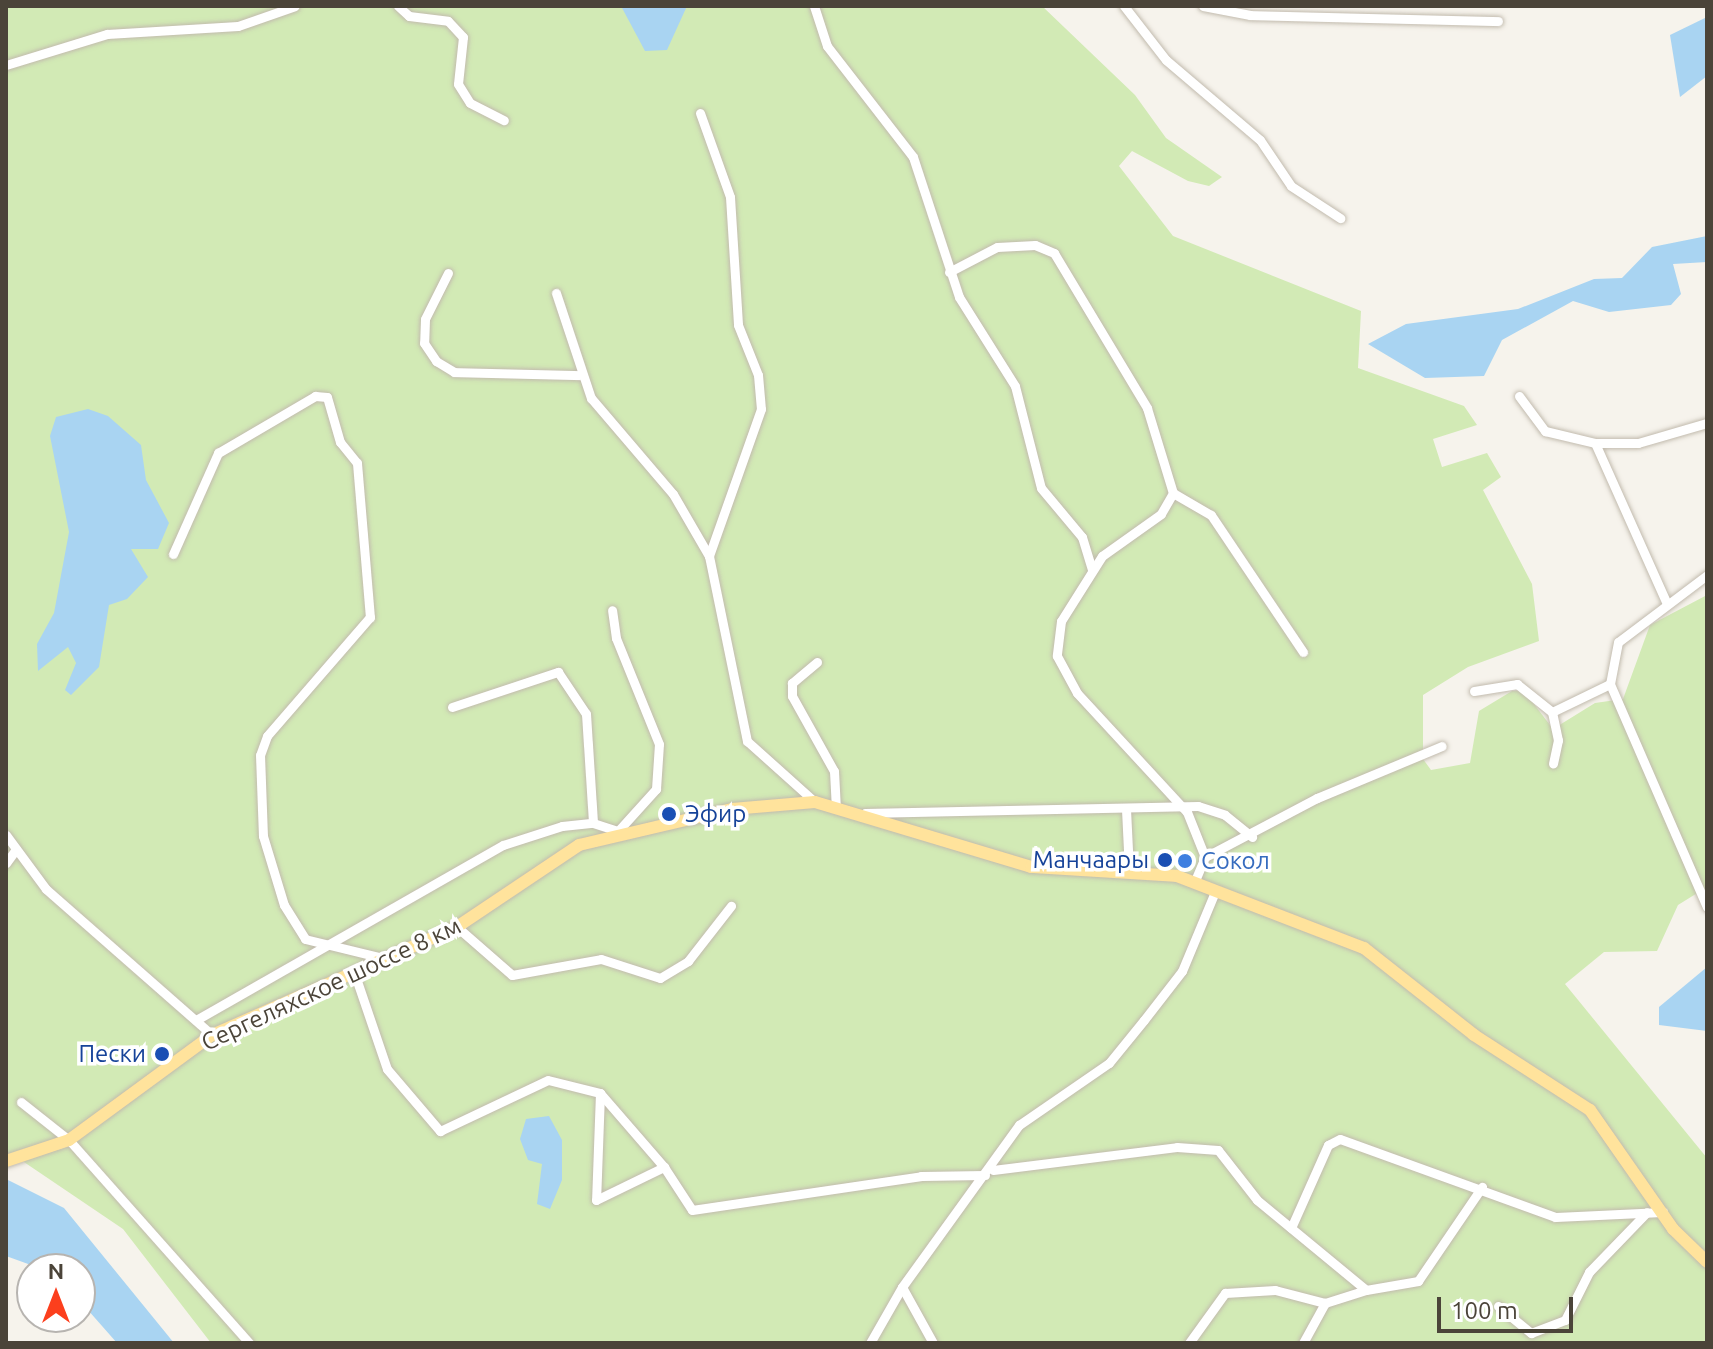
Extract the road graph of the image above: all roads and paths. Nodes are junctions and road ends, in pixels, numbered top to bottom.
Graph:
1 (295, 6) edge
2 (398, 6) edge
3 (814, 6) edge
4 (1124, 6) edge
5 (1203, 6) edge
6 (1498, 21) dead end
7 (6, 65) edge
8 (700, 113) dead end
9 (504, 120) dead end
10 (1340, 218) dead end
11 (949, 272) junction
12 (448, 273) dead end
13 (556, 293) dead end
14 (579, 375) junction
15 (1519, 396) dead end
16 (1707, 423) edge
17 (1595, 443) junction
18 (1173, 493) junction
19 (173, 554) dead end
20 (709, 556) junction
21 (1092, 570) junction
22 (1707, 575) edge
23 (1667, 604) junction
24 (612, 610) dead end
25 (1303, 652) dead end
26 (817, 662) dead end
27 (1610, 684) junction
28 (1474, 691) dead end
29 (452, 707) dead end
30 (1552, 712) junction
31 (1442, 746) dead end
32 (1553, 763) dead end
33 (815, 802) junction
34 (836, 805) junction
35 (1182, 806) junction
36 (1126, 809) junction
37 (865, 813) junction
38 (593, 823) junction
39 (618, 831) junction
40 (6, 835) edge
41 (1252, 837) junction
42 (16, 849) junction
43 (1205, 857) junction
44 (6, 863) edge
45 (1129, 871) junction
46 (1194, 883) junction
47 (1214, 894) junction
48 (731, 906) dead end
49 (1707, 907) edge
50 (457, 927) junction
51 (331, 946) junction
52 (390, 961) junction
53 (356, 978) junction
54 (196, 1020) junction
55 (212, 1035) junction
56 (600, 1093) junction
57 (21, 1102) dead end
58 (69, 1140) junction
59 (6, 1161) edge
60 (664, 1167) junction
61 (989, 1172) junction
62 (1482, 1187) junction
63 (1647, 1212) junction
64 (1663, 1212) junction
65 (1291, 1228) junction
66 (1707, 1262) edge
67 (902, 1287) junction
68 (1366, 1290) junction
69 (1325, 1303) junction
70 (1498, 1306) dead end
71 (249, 1343) edge
72 (870, 1343) edge
73 (933, 1343) edge
74 (1189, 1343) edge
75 (1303, 1343) edge

1 - 7 street
2 - 9 street
3 - 11 street
4 - 10 street
5 - 6 street
8 - 20 street
11 - 18 street
11 - 21 street
12 - 14 street
13 - 14 street
14 - 20 street
15 - 17 street
16 - 17 street
17 - 23 street
18 - 21 street
18 - 25 street
19 - 51 street
20 - 33 street
21 - 35 street
22 - 23 street
23 - 27 street
24 - 39 street
26 - 34 street
27 - 30 street
27 - 49 street
28 - 30 street
29 - 38 street
30 - 32 street
31 - 41 street
33 - 34 main road, Сергеляхское шоссе 8 км
33 - 39 main road, Сергеляхское шоссе 8 км
34 - 37 main road, Сергеляхское шоссе 8 км
35 - 36 street
35 - 41 street
35 - 43 street
36 - 37 street
36 - 45 street
37 - 45 main road, Сергеляхское шоссе 8 км
38 - 39 street
38 - 51 street
39 - 50 main road, Сергеляхское шоссе 8 км
40 - 42 street
41 - 43 street
42 - 44 street
42 - 54 street
43 - 46 street
45 - 46 main road, Сергеляхское шоссе 8 км
46 - 47 main road, Сергеляхское шоссе 8 км
47 - 61 street
47 - 64 main road, Сергеляхское шоссе 8 км
48 - 50 street
50 - 52 main road, Сергеляхское шоссе 8 км
51 - 52 street
51 - 54 street
52 - 53 main road, Сергеляхское шоссе 8 км
53 - 55 main road, Сергеляхское шоссе 8 км
53 - 56 street
54 - 55 street
55 - 58 main road, Сергеляхское шоссе 8 км
56 - 60 street
56 - 60 street
57 - 58 street
58 - 59 main road, Сергеляхское шоссе 8 км
58 - 71 street
60 - 61 street
61 - 65 street
61 - 67 street
62 - 63 street
62 - 65 street
62 - 68 street
63 - 64 street
63 - 70 street
64 - 66 main road, Сергеляхское шоссе 8 км
65 - 68 street
67 - 72 street
67 - 73 street
68 - 69 street
69 - 74 street
69 - 75 street

